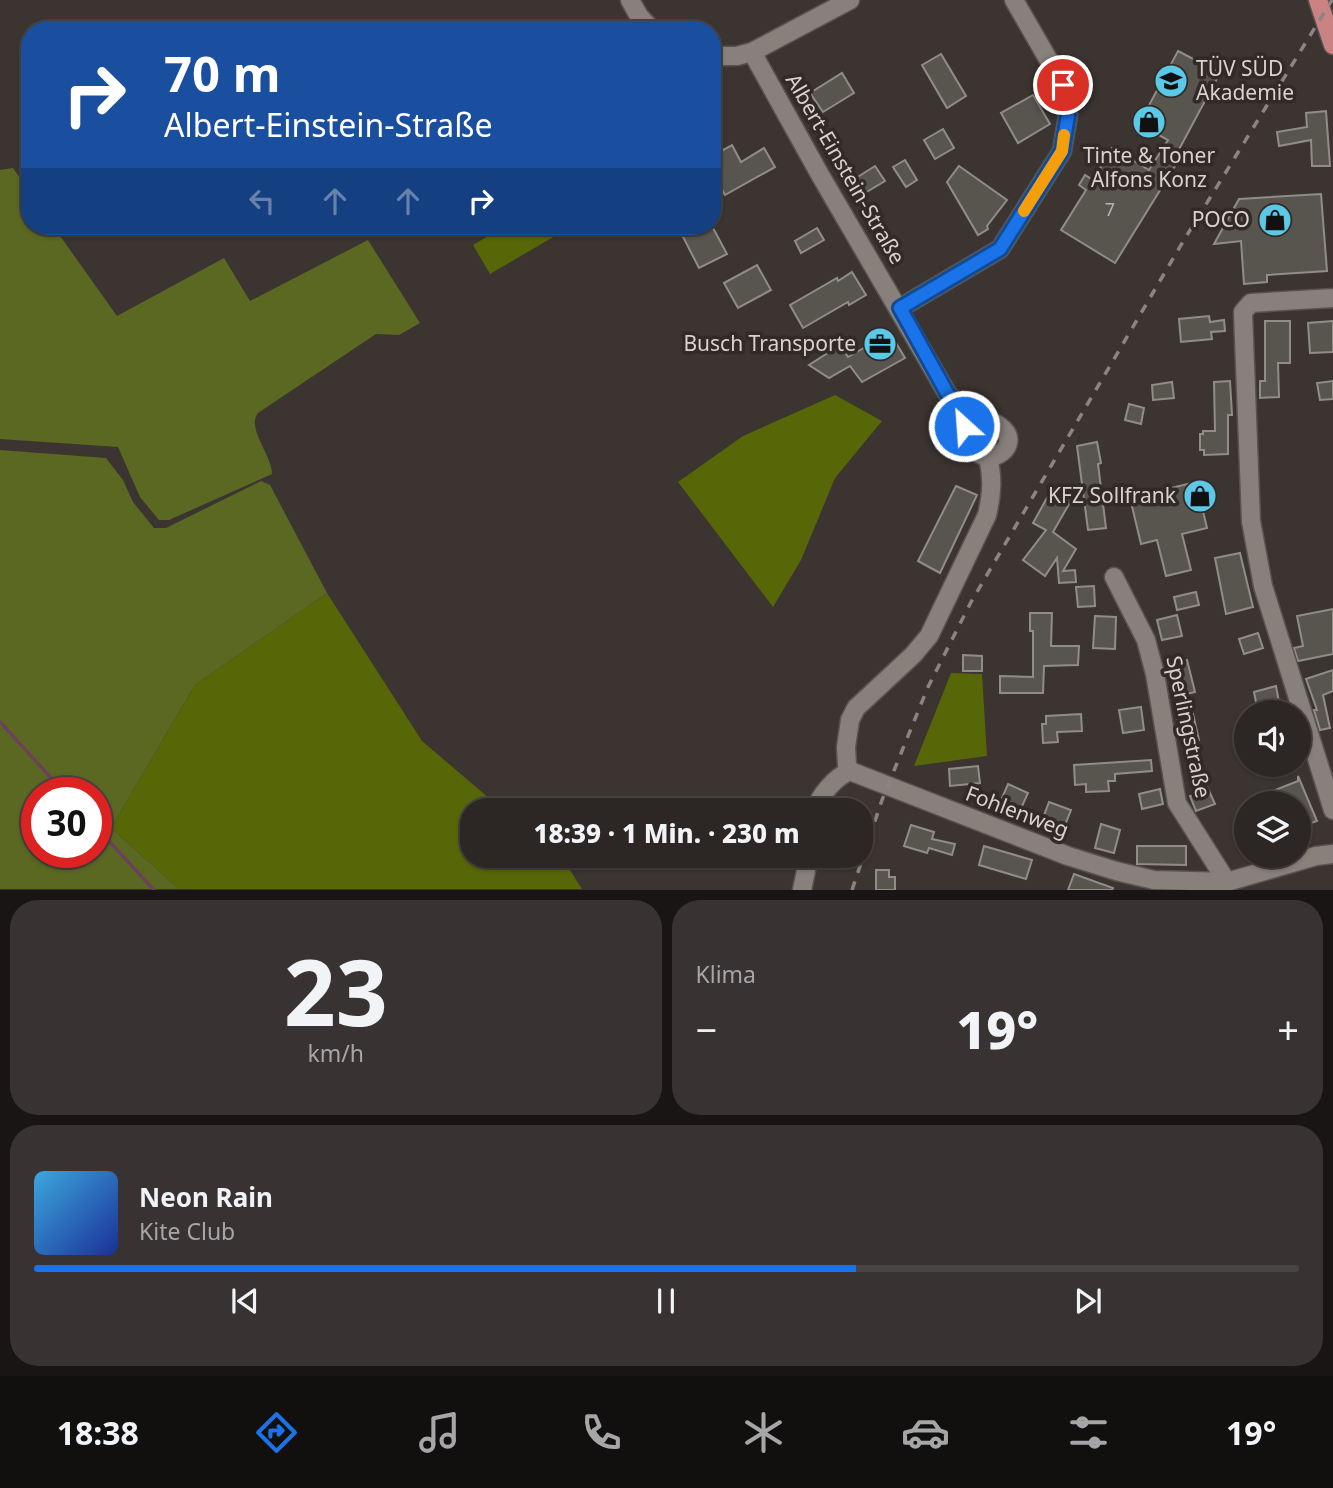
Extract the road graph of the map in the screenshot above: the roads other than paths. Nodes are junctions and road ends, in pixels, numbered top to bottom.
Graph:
1 (630, 0) edge
2 (850, 0) edge
3 (1014, 0) edge
4 (1318, 0) edge
5 (644, 21) edge
6 (1333, 45) edge
7 (752, 52) junction
8 (721, 56) edge
9 (1333, 298) edge
10 (900, 308) junction
11 (962, 412) junction
12 (988, 457) junction
13 (1114, 577) dead end
14 (850, 771) junction
15 (821, 798) edge
16 (1333, 810) edge
17 (1333, 854) edge
18 (806, 868) edge
19 (1221, 886) edge
20 (802, 890) edge

1 - 5 street
2 - 7 street
3 - 10 street
4 - 6 main road
7 - 8 street
7 - 10 street, Albert-Einstein-Straße
9 - 16 street
10 - 11 street, Albert-Einstein-Straße
11 - 12 street, Albert-Einstein-Straße
11 - 12 street
12 - 14 street
13 - 19 street, Sperlingstraße
14 - 15 street
14 - 19 street, Fohlenweg
17 - 19 street, Fohlenweg
18 - 20 street

